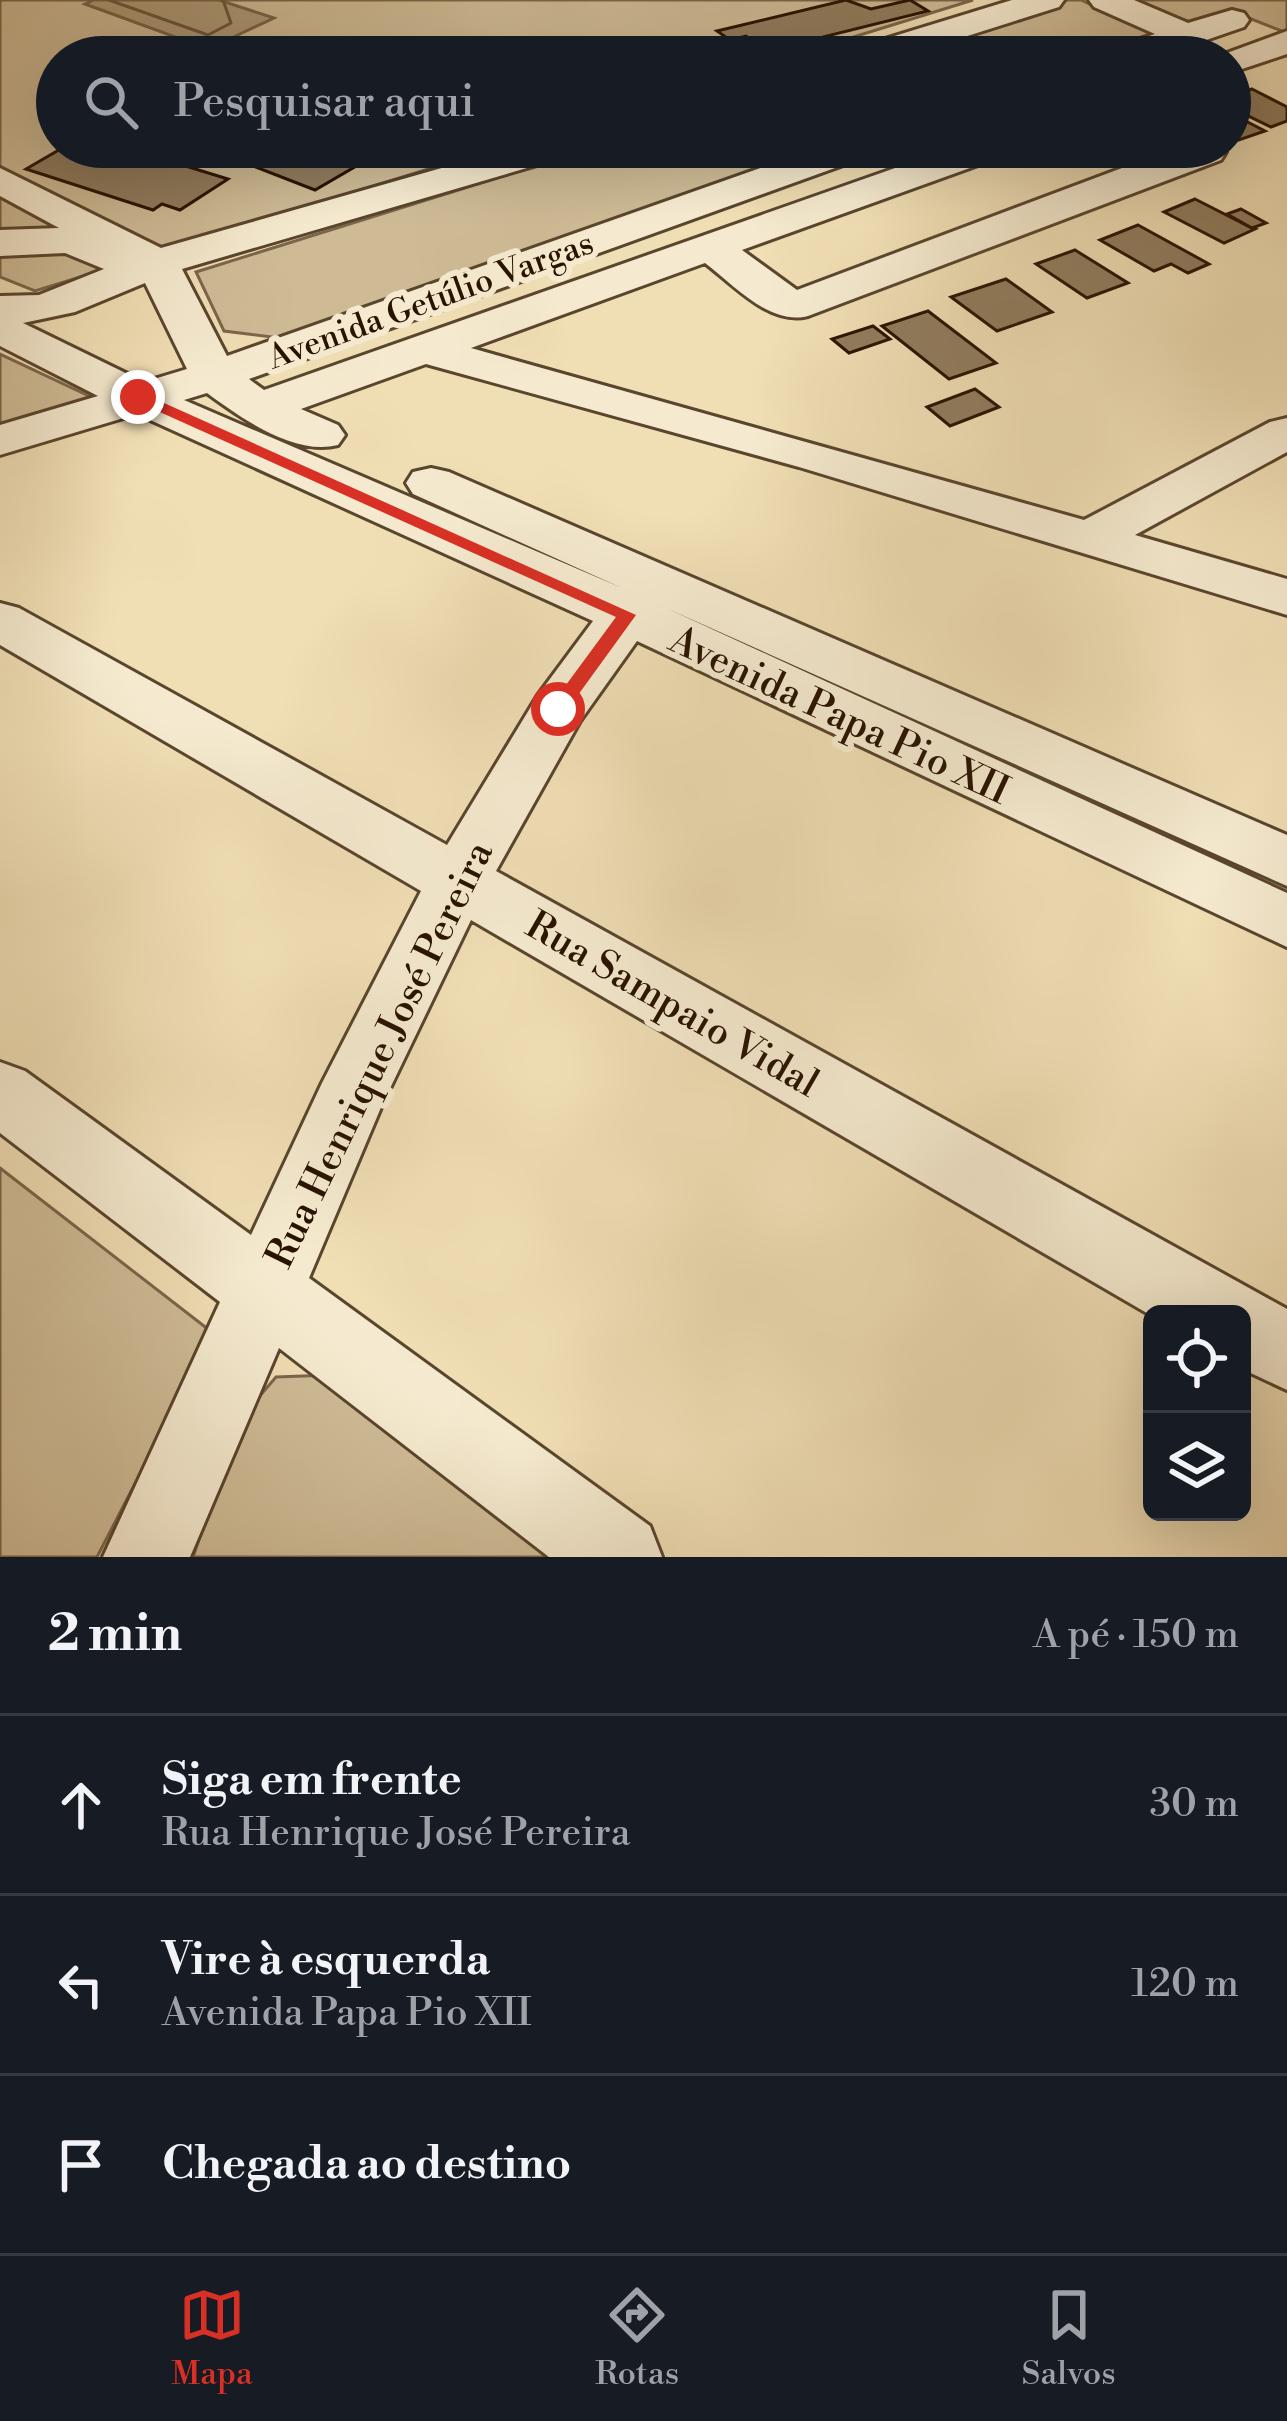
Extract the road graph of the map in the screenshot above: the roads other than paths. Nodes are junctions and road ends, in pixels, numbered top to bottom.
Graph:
1 (1047, 0) edge
2 (1106, 0) edge
3 (1232, 20) dead end
4 (932, 36) edge
5 (1187, 36) joint
6 (1287, 42) edge
7 (1251, 55) edge
8 (492, 168) edge
9 (798, 168) edge
10 (933, 168) edge
11 (1164, 168) edge
12 (0, 180) edge
13 (0, 244) edge
14 (710, 247) junction
15 (90, 297) junction
16 (0, 309) edge
17 (0, 329) edge
18 (424, 349) junction
19 (214, 376) junction
20 (138, 397) junction
21 (258, 408) junction
22 (1287, 432) edge
23 (0, 440) edge
24 (1089, 538) junction
25 (1287, 597) edge
26 (644, 598) junction
27 (0, 621) edge
28 (1187, 846) junction
29 (1287, 862) edge
30 (458, 881) junction
31 (1287, 921) edge
32 (0, 1092) edge
33 (261, 1292) junction
34 (1205, 1305) edge
35 (1251, 1331) edge
36 (1287, 1352) edge
37 (146, 1557) edge
38 (619, 1557) edge

1 - 4 street
2 - 5 street
3 - 5 street
6 - 7 street
8 - 15 street
9 - 19 street, Avenida Getúlio Vargas
10 - 14 street
11 - 14 street
12 - 15 street
13 - 15 street
14 - 18 street
15 - 16 street
15 - 17 street, Avenida Papa Pio XII
15 - 19 street, Avenida Papa Pio XII
15 - 20 street, Avenida Papa Pio XII
18 - 21 street
18 - 24 street
19 - 20 street, Avenida Getúlio Vargas
19 - 21 street, Avenida Papa Pio XII
20 - 23 street, Avenida Getúlio Vargas
20 - 26 street, Avenida Papa Pio XII
21 - 26 street, Avenida Papa Pio XII
22 - 24 street
24 - 25 street
26 - 28 street, Avenida Papa Pio XII
26 - 30 street, Rua Henrique José Pereira
27 - 30 street, Rua Sampaio Vidal
28 - 29 street, Avenida Papa Pio XII
28 - 31 street, Avenida Papa Pio XII
30 - 33 street, Rua Henrique José Pereira
30 - 34 street, Rua Sampaio Vidal
32 - 33 street
33 - 37 street, Rua Henrique José Pereira
33 - 38 street
35 - 36 street

